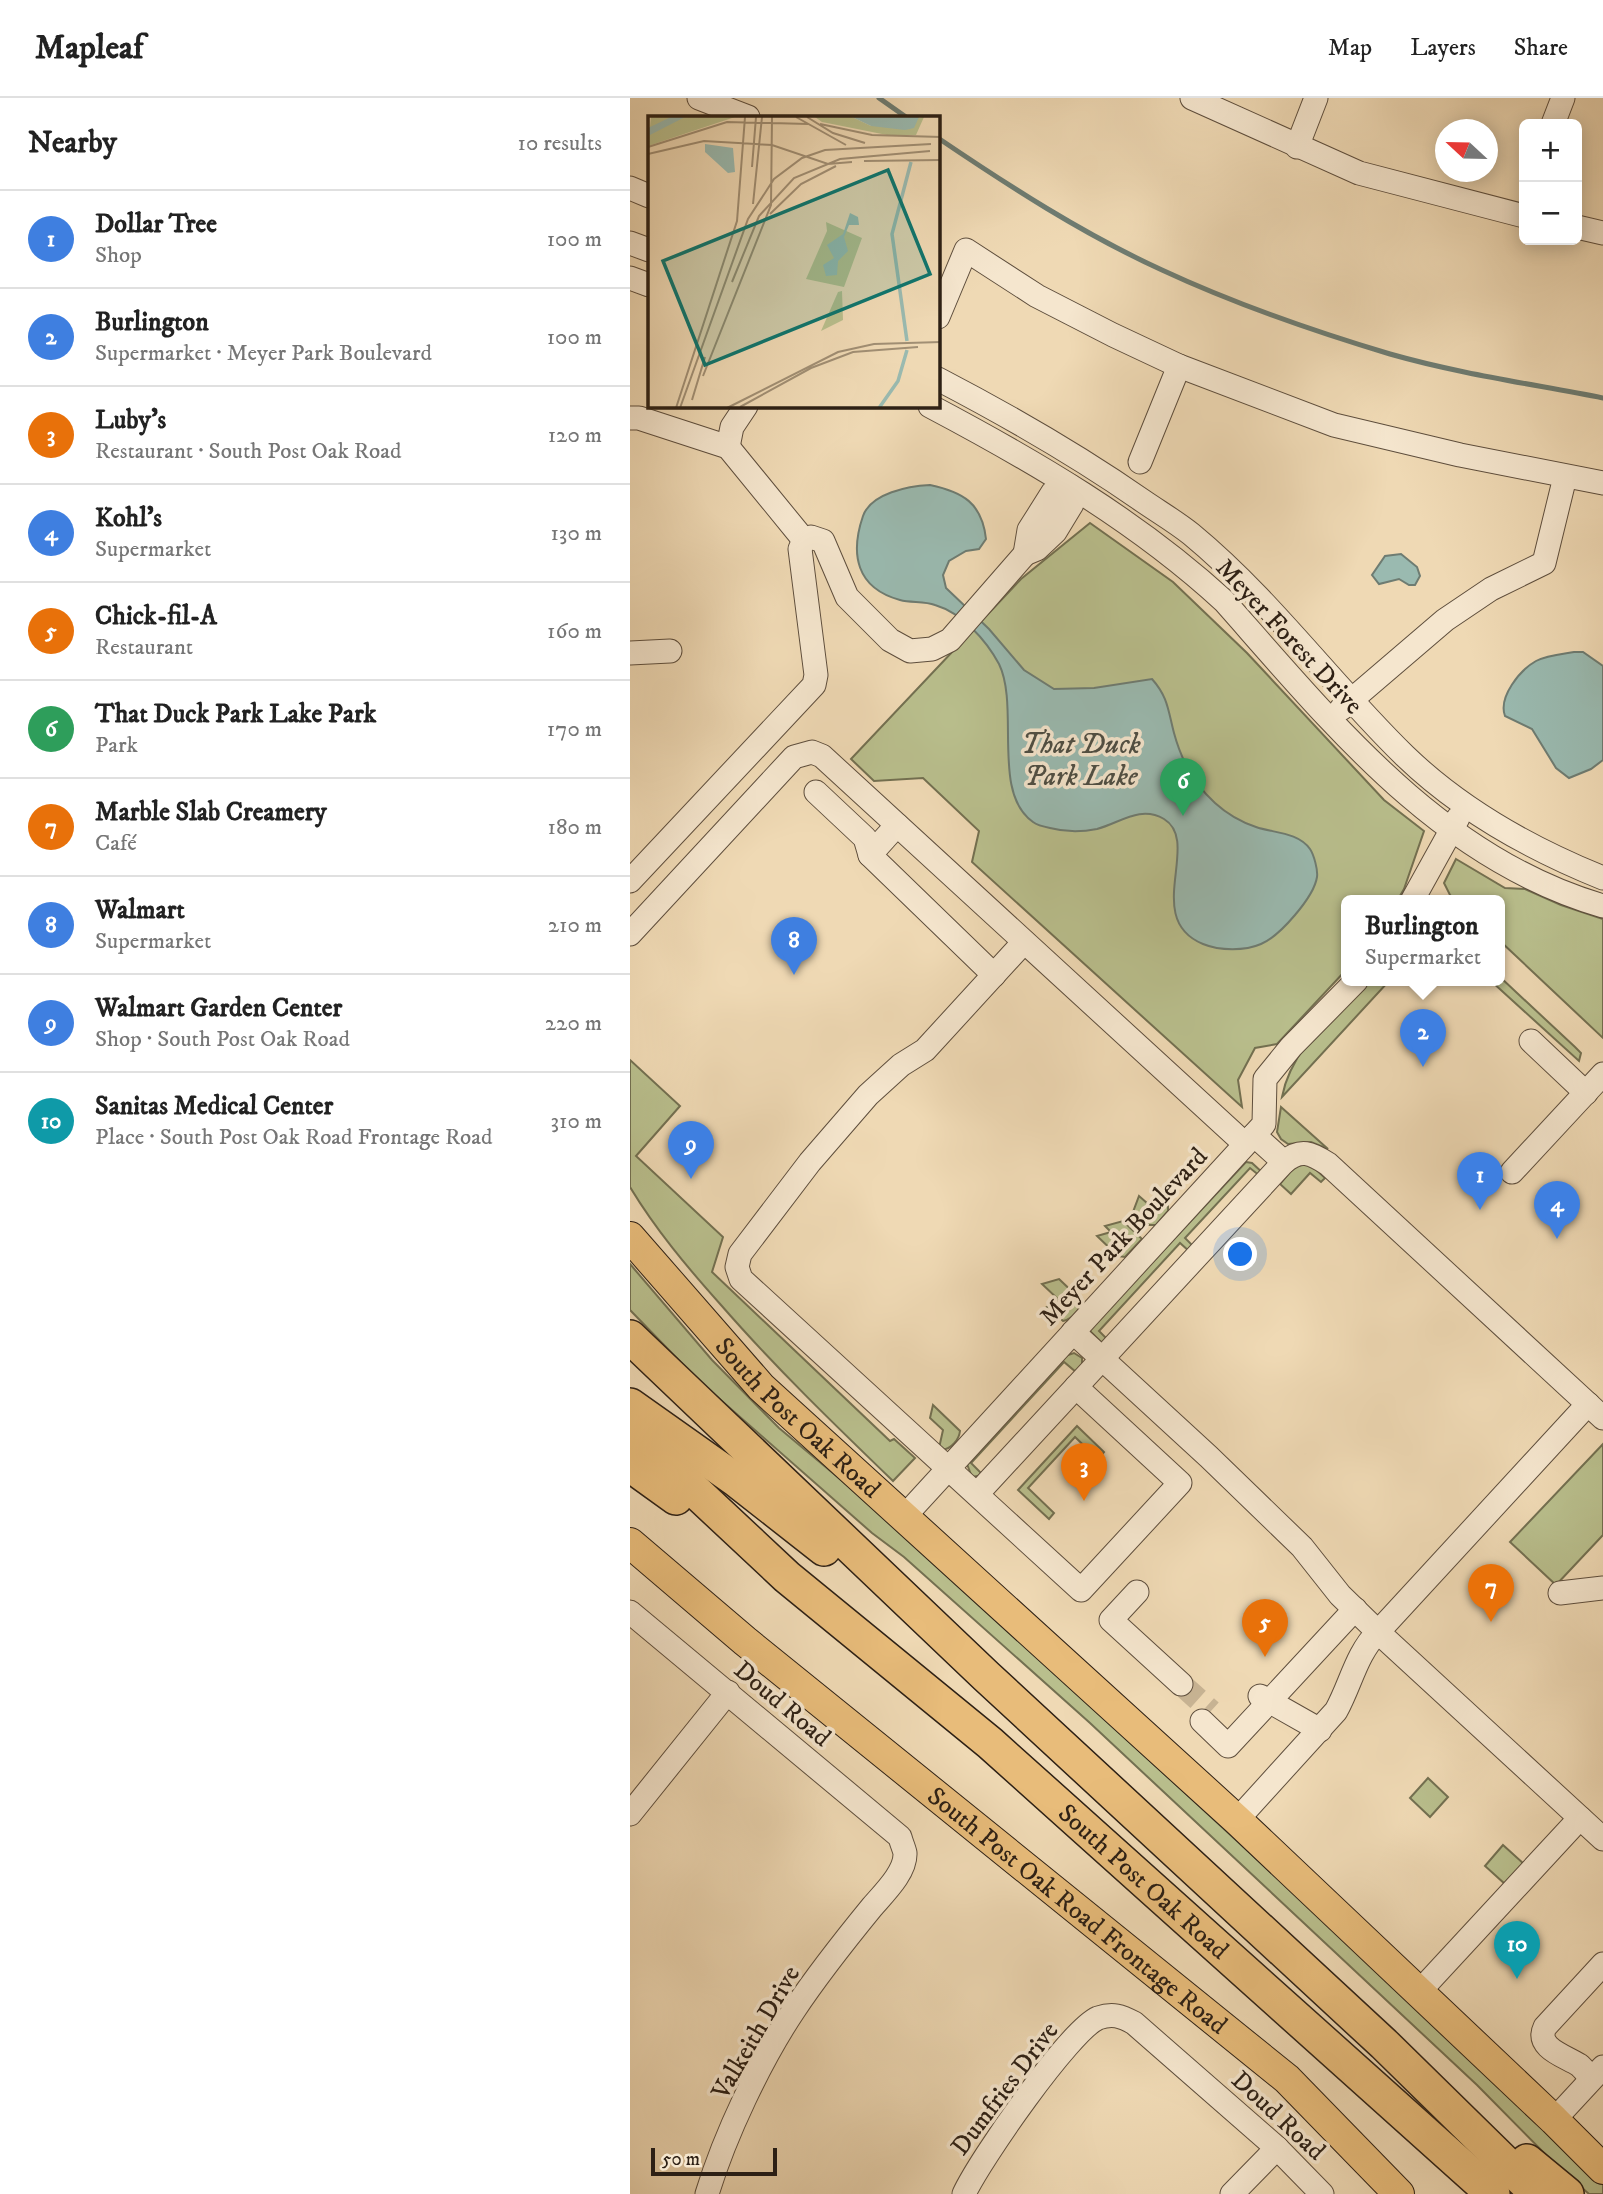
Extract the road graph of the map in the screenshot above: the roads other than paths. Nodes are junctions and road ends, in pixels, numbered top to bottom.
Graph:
1 (699, 98) edge
2 (1192, 98) edge
3 (1316, 98) edge
4 (1563, 98) edge
5 (745, 116) edge
6 (1555, 119) edge
7 (1297, 147) junction
8 (630, 188) edge
9 (648, 196) edge
10 (1519, 215) edge
11 (1582, 228) edge
12 (1603, 233) edge
13 (630, 243) edge
14 (648, 250) edge
15 (630, 278) edge
16 (648, 285) edge
17 (940, 312) edge
18 (1179, 366) junction
19 (940, 380) edge
20 (745, 408) edge
21 (934, 408) edge
22 (630, 418) edge
23 (728, 447) junction
24 (1140, 462) dead end
25 (1086, 463) junction
26 (1565, 477) junction
27 (1603, 484) edge
28 (1070, 486) junction
29 (804, 540) junction
30 (832, 559) junction
31 (802, 566) junction
32 (670, 651) dead end
33 (630, 653) edge
34 (1352, 699) junction
35 (1331, 718) junction
36 (816, 792) dead end
37 (1466, 805) junction
38 (897, 825) junction
39 (1450, 831) junction
40 (870, 855) junction
41 (1603, 878) edge
42 (630, 881) edge
43 (1415, 895) edge
44 (1603, 906) edge
45 (630, 934) edge
46 (1024, 942) junction
47 (995, 975) junction
48 (1351, 986) edge
49 (1531, 1041) dead end
50 (1603, 1074) edge
51 (1586, 1093) junction
52 (1249, 1140) junction
53 (1284, 1163) junction
54 (1513, 1172) dead end
55 (630, 1237) edge
56 (1073, 1332) junction
57 (630, 1337) edge
58 (1102, 1359) junction
59 (1076, 1387) junction
60 (630, 1405) edge
61 (1595, 1411) edge
62 (633, 1444) edge
63 (948, 1469) junction
64 (978, 1494) junction
65 (903, 1518) junction
66 (630, 1543) edge
67 (1603, 1588) edge
68 (1137, 1592) dead end
69 (1560, 1593) dead end
70 (1351, 1605) junction
71 (630, 1612) edge
72 (1378, 1632) junction
73 (986, 1676) junction
74 (1176, 1689) tunnel mouth
75 (728, 1692) junction
76 (1265, 1699) junction
77 (1206, 1716) tunnel mouth
78 (1321, 1730) junction
79 (630, 1814) edge
80 (1580, 1818) junction
81 (1237, 1820) junction
82 (900, 1837) joint
83 (1603, 1839) edge
84 (1598, 1958) edge
85 (1567, 1981) dead end
86 (1603, 1985) edge
87 (1419, 1992) junction
88 (1583, 2005) dead end
89 (1134, 2023) joint
90 (1384, 2044) junction
91 (1341, 2057) junction
92 (1597, 2073) edge
93 (1555, 2120) junction
94 (1276, 2148) junction
95 (1603, 2169) edge
96 (707, 2194) edge
97 (964, 2194) edge
98 (1232, 2194) edge
99 (1322, 2194) edge
100 (1399, 2194) edge
101 (1466, 2194) edge
102 (1493, 2194) edge
103 (1537, 2194) edge
104 (1567, 2194) edge

1 - 5 street
2 - 7 street
3 - 7 street
4 - 6 street
7 - 10 street
8 - 9 street
11 - 12 street
13 - 14 street
15 - 16 street
17 - 18 street
18 - 24 street
18 - 26 street
19 - 25 street, Meyer Forest Drive
20 - 23 street
21 - 28 street, Meyer Forest Drive
22 - 23 street
23 - 29 street
25 - 28 street
25 - 34 street, Meyer Forest Drive
26 - 27 street
26 - 34 street
28 - 30 street
28 - 35 street, Meyer Forest Drive
29 - 30 street
29 - 31 street
30 - 31 street
31 - 42 street
32 - 33 street
34 - 35 street
34 - 37 street, Meyer Forest Drive
35 - 39 street, Meyer Forest Drive
36 - 40 street
37 - 39 street
37 - 41 street, Meyer Forest Drive
38 - 40 street
38 - 45 street
38 - 46 street
39 - 43 street
39 - 44 street, Meyer Forest Drive
40 - 47 street
46 - 47 street
46 - 52 street
47 - 63 street
48 - 52 street, Meyer Park Boulevard
49 - 51 street
50 - 51 street
51 - 54 street
52 - 53 street
52 - 56 street, Meyer Park Boulevard
53 - 58 street
53 - 61 street
55 - 65 main road, South Post Oak Road
56 - 58 street
56 - 63 street, Meyer Park Boulevard
57 - 73 highway
58 - 59 street
58 - 70 street
59 - 64 street
59 - 64 street
60 - 73 highway
61 - 72 street
62 - 91 highway, South Post Oak Road
63 - 64 street
63 - 65 street, Meyer Park Boulevard
65 - 81 main road, South Post Oak Road
66 - 100 main road, South Post Oak Road Frontage Road
67 - 69 street
68 - 74 street
70 - 72 street
70 - 76 street
71 - 75 street, Doud Road
72 - 78 street
72 - 80 street
73 - 90 highway, South Post Oak Road
75 - 79 street
75 - 82 street, Doud Road
76 - 77 street
76 - 78 street
78 - 81 street
80 - 83 street
80 - 87 street
81 - 87 main road
82 - 96 street, Valkeith Drive
84 - 85 street
84 - 92 street
86 - 88 street
87 - 93 main road
89 - 94 street, Doud Road
89 - 97 street, Dumfries Drive
90 - 103 highway, South Post Oak Road
90 - 104 highway
91 - 101 highway
91 - 102 highway, South Post Oak Road
92 - 93 street
93 - 95 main road
94 - 98 street
94 - 99 street, Doud Road

